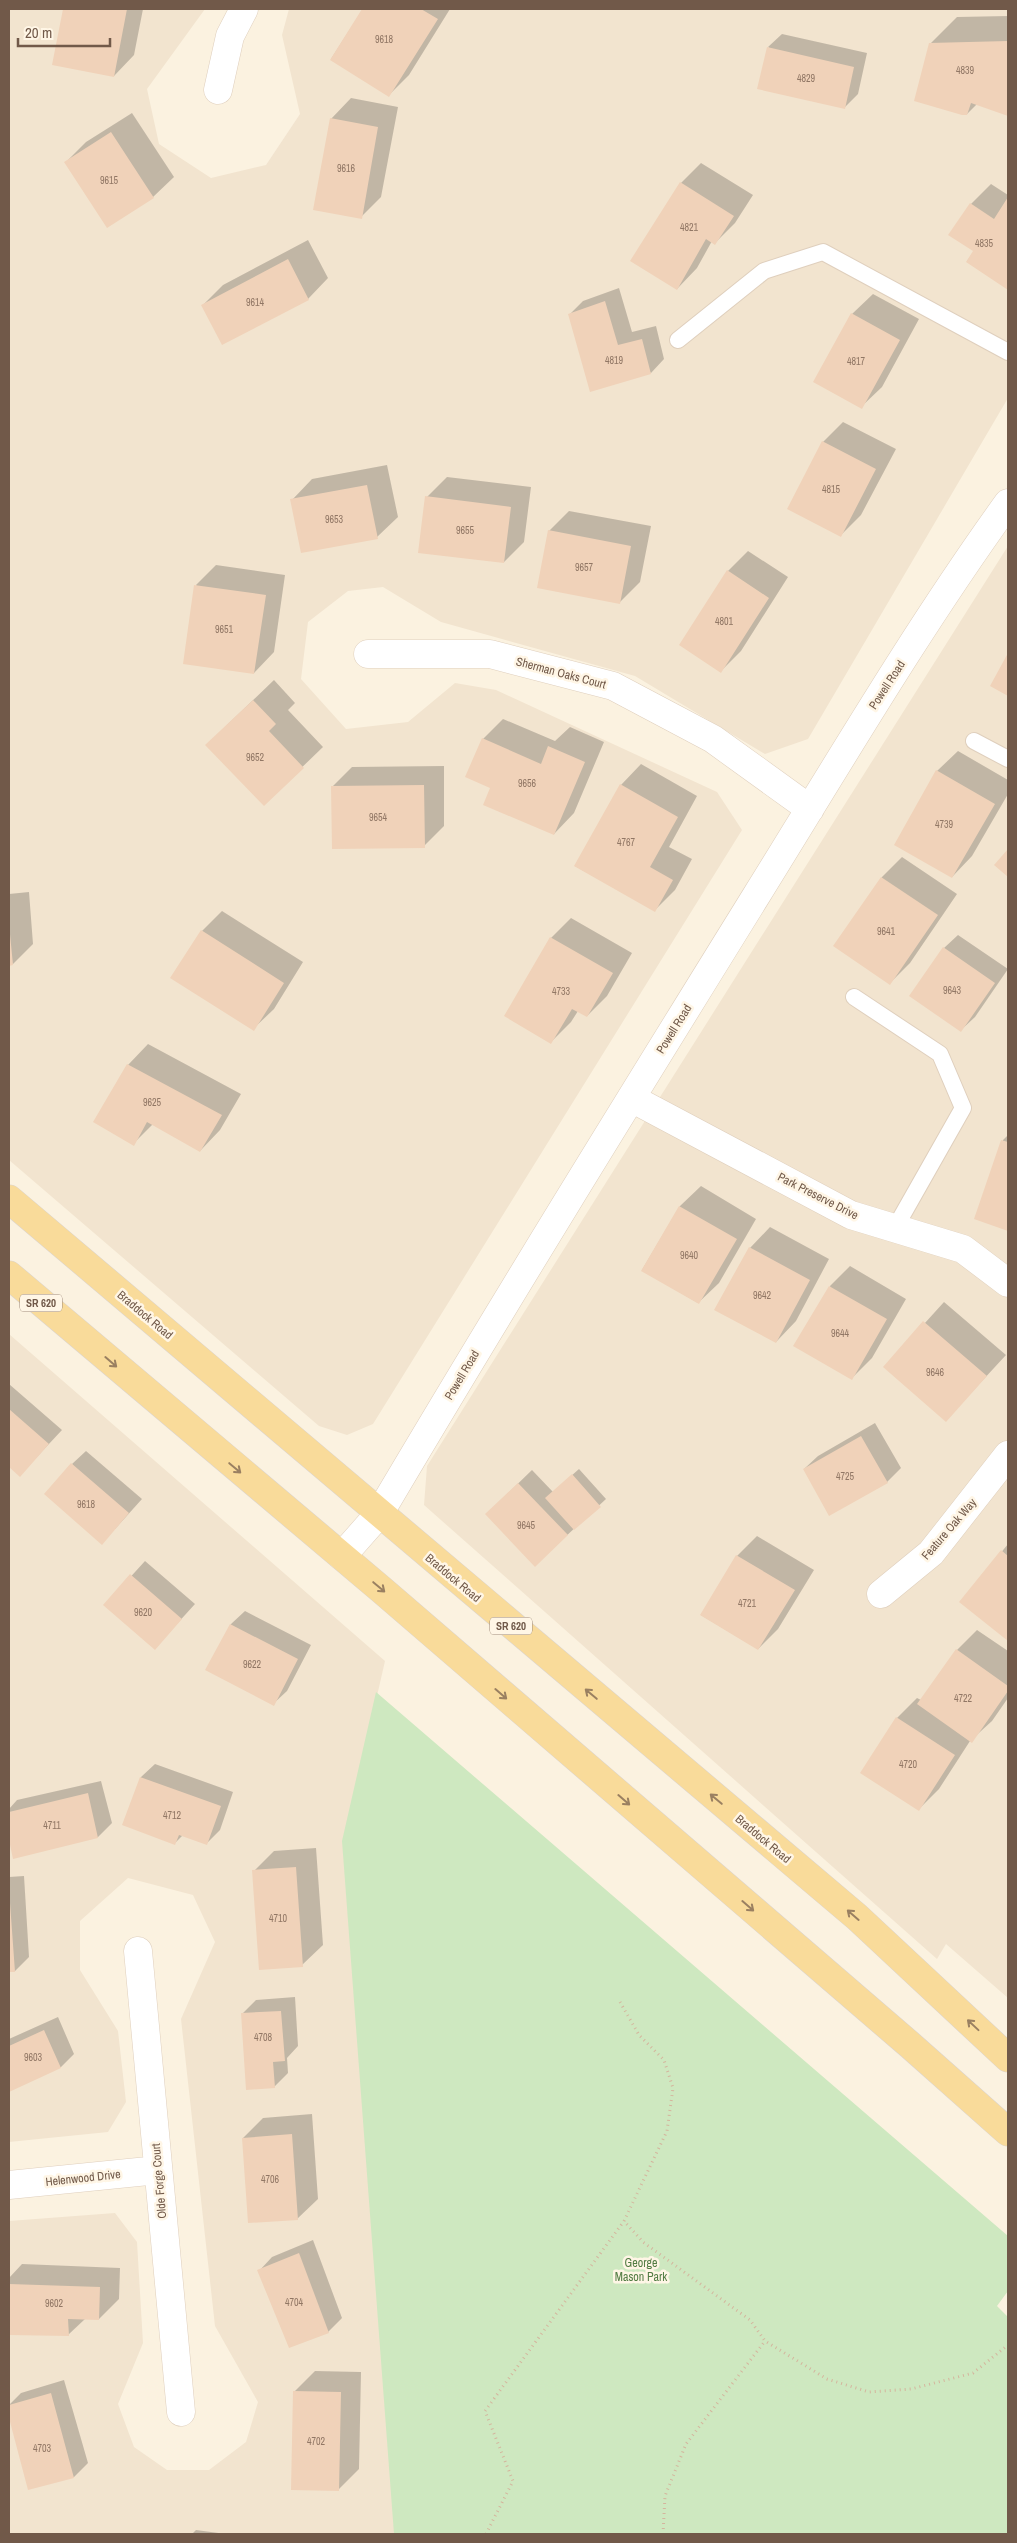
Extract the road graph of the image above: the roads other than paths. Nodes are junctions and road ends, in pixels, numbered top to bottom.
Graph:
1 (244, 9) edge
2 (218, 90) dead end
3 (678, 340) dead end
4 (1008, 352) edge
5 (1008, 503) edge
6 (368, 654) dead end
7 (974, 741) dead end
8 (1008, 758) edge
9 (810, 810) junction
10 (854, 997) dead end
11 (631, 1098) junction
12 (9, 1199) edge
13 (895, 1228) junction
14 (9, 1275) edge
15 (1008, 1283) edge
16 (1008, 1456) edge
17 (379, 1514) junction
18 (342, 1556) junction
19 (881, 1594) dead end
20 (138, 1950) dead end
21 (1008, 2058) edge
22 (1008, 2132) edge
23 (158, 2170) junction
24 (9, 2185) edge
25 (181, 2412) dead end

1 - 2 street
3 - 4 lane
5 - 9 street, Powell Road
6 - 9 street, Sherman Oaks Court
7 - 8 lane
9 - 11 street, Powell Road
10 - 13 lane
11 - 13 street, Park Preserve Drive
11 - 17 street, Powell Road
12 - 17 main road, Braddock Road / SR 620
13 - 15 street, Park Preserve Drive
14 -> 18 main road, SR 620
16 - 19 street, Feature Oak Way
17 - 18 street, Powell Road
21 -> 17 main road, Braddock Road / SR 620
18 -> 22 main road, SR 620
20 - 23 street, Olde Forge Court
23 - 24 street, Helenwood Drive
23 - 25 street, Olde Forge Court

